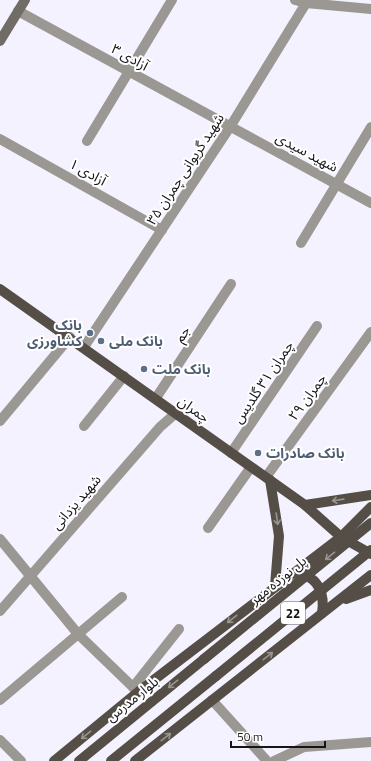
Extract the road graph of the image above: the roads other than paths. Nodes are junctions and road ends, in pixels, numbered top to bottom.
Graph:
1 (25, 0) edge
2 (172, 0) edge
3 (295, 0) edge
4 (307, 2) edge
5 (371, 9) edge
6 (18, 11) junction
7 (0, 41) edge
8 (129, 72) junction
9 (230, 127) junction
10 (371, 127) edge
11 (0, 140) edge
12 (88, 141) dead end
13 (336, 183) junction
14 (371, 203) edge
15 (162, 230) junction
16 (301, 243) dead end
17 (231, 284) dead end
18 (0, 289) edge
19 (317, 326) dead end
20 (371, 332) edge
21 (70, 337) junction
22 (84, 347) junction
23 (124, 376) junction
24 (156, 398) junction
25 (176, 413) junction
26 (0, 421) edge
27 (84, 426) dead end
28 (231, 453) junction
29 (251, 466) junction
30 (268, 479) junction
31 (371, 495) edge
32 (305, 505) junction
33 (371, 506) edge
34 (371, 523) edge
35 (208, 528) dead end
36 (341, 537) junction
37 (0, 539) edge
38 (371, 550) edge
39 (371, 554) edge
40 (291, 573) junction
41 (371, 575) edge
42 (29, 576) junction
43 (275, 586) junction
44 (371, 590) edge
45 (122, 597) dead end
46 (337, 602) junction
47 (0, 611) edge
48 (322, 613) junction
49 (179, 629) dead end
50 (78, 634) junction
51 (204, 659) joint
52 (136, 689) junction
53 (0, 700) edge
54 (212, 700) junction
55 (0, 740) edge
56 (371, 742) edge
57 (21, 761) edge
58 (54, 761) edge
59 (79, 761) edge
60 (111, 761) edge
61 (135, 761) edge
62 (267, 761) edge
63 (274, 761) edge

1 - 6 main road
2 - 8 street
3 - 4 street
4 - 5 street
4 - 9 street, شهید گریوانی چمران ۳۵
6 - 7 main road
6 - 8 street, آزادی ۳
8 - 9 street, آزادی ۳
8 - 12 street
9 - 13 street, شهید سیدی
9 - 15 street, شهید گریوانی چمران ۳۵
10 - 13 street
11 - 15 street, آزادی ۱
13 - 14 street, شهید سیدی
13 - 16 street
15 - 22 street, شهید گریوانی چمران ۳۵
17 - 24 street, جم
18 - 21 main road, چمران
19 - 28 street, چمران ۳۱ گلدیس
20 - 30 street, چمران ۲۹
21 - 22 main road, چمران
21 - 26 street
22 - 23 main road, چمران
23 - 24 main road, چمران
23 - 27 street
24 - 25 main road, چمران
25 - 28 main road, چمران
25 - 42 street, شهید یزدانی
28 - 29 main road, چمران
29 - 30 main road, چمران
29 - 35 street
30 - 32 main road, چمران
30 -> 43 main road
31 -> 32 main road
32 - 36 main road, چمران
33 - 36 main road
34 -> 51 main road, پل نوزده مهر, bridge
36 - 39 main road, چمران
36 - 40 main road
37 - 42 street
38 - 60 main road, 22, bridge
40 - 43 main road
40 - 48 main road
41 - 46 main road
42 - 47 street, شهید یزدانی
42 - 50 street
43 -> 52 main road
44 - 46 main road
45 - 50 street
46 - 48 main road
54 -> 48 main road
49 - 52 street
50 - 52 street
50 - 53 street
51 -> 59 main road, بلوار مدرس
52 -> 58 main road
61 -> 54 main road
54 - 62 street
55 - 57 street
56 - 63 street

